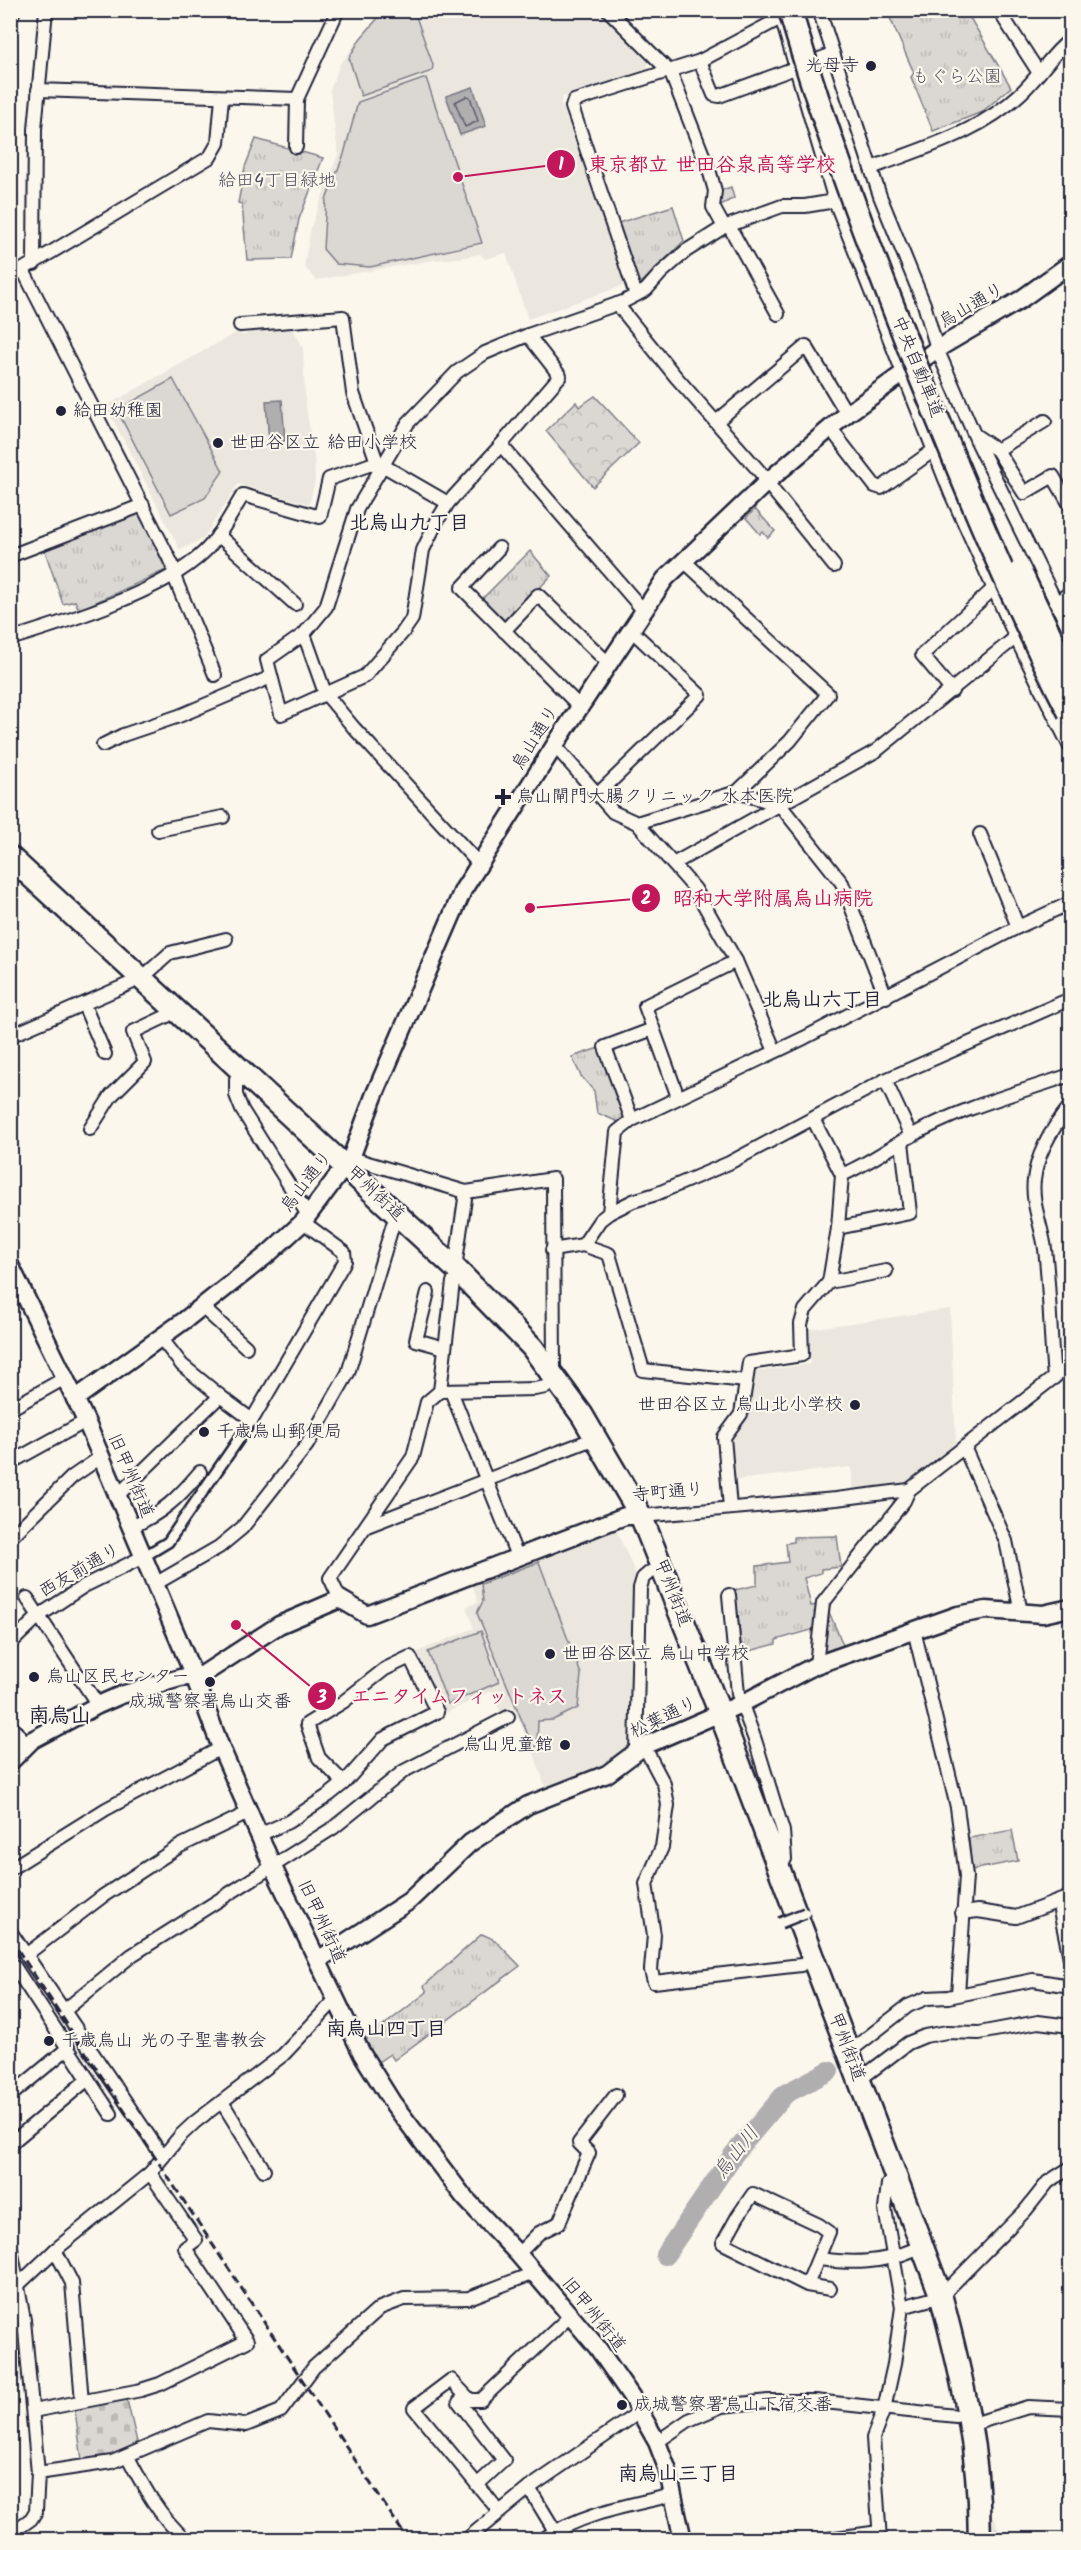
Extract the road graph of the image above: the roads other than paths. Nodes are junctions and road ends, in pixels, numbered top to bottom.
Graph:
1 (46, 10) edge
2 (338, 10) edge
3 (608, 10) edge
4 (806, 10) edge
5 (819, 10) edge
6 (1012, 10) edge
7 (783, 13) edge
8 (1071, 40) edge
9 (833, 54) junction
10 (700, 61) junction
11 (795, 67) junction
12 (668, 70) junction
13 (1040, 73) junction
14 (38, 90) junction
15 (222, 97) junction
16 (297, 99) junction
17 (296, 147) dead end
18 (871, 168) junction
19 (835, 201) junction
20 (727, 226) junction
21 (1071, 264) edge
22 (28, 267) junction
23 (10, 277) edge
24 (636, 295) junction
25 (617, 304) junction
26 (778, 314) dead end
27 (240, 325) dead end
28 (528, 335) junction
29 (937, 349) junction
30 (904, 372) junction
31 (848, 414) junction
32 (1045, 421) dead end
33 (716, 422) junction
34 (830, 428) junction
35 (976, 438) junction
36 (501, 445) junction
37 (934, 450) junction
38 (997, 450) junction
39 (379, 463) junction
40 (768, 481) junction
41 (448, 503) junction
42 (142, 505) junction
43 (1071, 505) edge
44 (218, 535) junction
45 (499, 548) dead end
46 (10, 556) edge
47 (683, 560) junction
48 (834, 566) dead end
49 (175, 573) junction
50 (993, 589) junction
51 (1071, 592) edge
52 (1057, 603) junction
53 (295, 604) dead end
54 (643, 610) junction
55 (630, 629) junction
56 (504, 631) junction
57 (1071, 631) edge
58 (304, 634) junction
59 (1016, 638) junction
60 (10, 639) edge
61 (608, 663) junction
62 (214, 675) dead end
63 (271, 677) junction
64 (1071, 678) edge
65 (952, 691) junction
66 (325, 693) junction
67 (580, 707) junction
68 (1071, 713) edge
69 (103, 745) dead end
70 (555, 746) junction
71 (1071, 747) edge
72 (737, 792) junction
73 (598, 794) junction
74 (780, 805) junction
75 (223, 817) dead end
76 (637, 823) junction
77 (158, 830) dead end
78 (980, 834) dead end
79 (10, 857) edge
80 (479, 864) junction
81 (673, 864) junction
82 (10, 873) edge
83 (1071, 903) edge
84 (1018, 927) junction
85 (226, 939) dead end
86 (736, 961) junction
87 (136, 981) junction
88 (886, 997) junction
89 (1071, 999) edge
90 (84, 1005) junction
91 (167, 1016) junction
92 (653, 1029) junction
93 (10, 1036) edge
94 (775, 1051) junction
95 (105, 1054) dead end
96 (1071, 1075) edge
97 (236, 1079) junction
98 (885, 1080) junction
99 (678, 1097) junction
100 (1071, 1106) edge
101 (813, 1119) junction
102 (632, 1120) junction
103 (90, 1129) dead end
104 (906, 1139) junction
105 (345, 1165) junction
106 (842, 1175) junction
107 (466, 1192) junction
108 (609, 1213) junction
109 (306, 1218) junction
110 (393, 1224) junction
111 (838, 1228) junction
112 (583, 1245) junction
113 (552, 1250) junction
114 (10, 1265) edge
115 (886, 1271) dead end
116 (454, 1275) junction
117 (829, 1282) junction
118 (428, 1292) dead end
119 (202, 1307) junction
120 (161, 1338) junction
121 (246, 1347) dead end
122 (445, 1348) junction
123 (1071, 1365) edge
124 (65, 1378) junction
125 (1054, 1378) junction
126 (746, 1381) junction
127 (550, 1382) junction
128 (446, 1391) junction
129 (220, 1396) junction
130 (75, 1399) junction
131 (10, 1409) edge
132 (252, 1420) junction
133 (86, 1421) junction
134 (585, 1442) junction
135 (964, 1448) junction
136 (101, 1456) junction
137 (10, 1463) edge
138 (200, 1472) dead end
139 (486, 1481) junction
140 (909, 1490) junction
141 (117, 1495) junction
142 (730, 1508) junction
143 (633, 1516) junction
144 (131, 1527) junction
145 (366, 1527) junction
146 (10, 1538) edge
147 (517, 1556) junction
148 (143, 1557) junction
149 (650, 1572) junction
150 (155, 1584) junction
151 (729, 1595) dead end
152 (27, 1598) dead end
153 (340, 1599) junction
154 (1070, 1610) edge
155 (1021, 1612) junction
156 (40, 1615) junction
157 (914, 1630) junction
158 (10, 1644) edge
159 (816, 1665) junction
160 (194, 1676) junction
161 (741, 1704) junction
162 (98, 1705) junction
163 (714, 1716) junction
164 (508, 1717) dead end
165 (10, 1724) edge
166 (221, 1748) junction
167 (640, 1749) junction
168 (10, 1750) edge
169 (10, 1762) edge
170 (344, 1783) junction
171 (250, 1812) junction
172 (259, 1835) junction
173 (273, 1867) junction
174 (10, 1869) edge
175 (779, 1870) junction
176 (1071, 1897) edge
177 (1060, 1911) dead end
178 (806, 1913) dead end
179 (962, 1913) junction
180 (780, 1923) dead end
181 (10, 1931) edge
182 (27, 1954) junction
183 (1071, 1958) edge
184 (318, 1960) junction
185 (801, 1965) junction
186 (10, 1969) edge
187 (1071, 1986) edge
188 (958, 1994) junction
189 (336, 1999) junction
190 (65, 2010) junction
191 (1071, 2026) edge
192 (68, 2048) junction
193 (849, 2052) junction
194 (88, 2079) junction
195 (859, 2080) junction
196 (616, 2095) dead end
197 (10, 2097) edge
198 (222, 2102) junction
199 (111, 2114) dead end
200 (10, 2144) edge
201 (163, 2157) junction
202 (1071, 2168) edge
203 (264, 2170) dead end
204 (150, 2173) junction
205 (10, 2243) edge
206 (55, 2250) junction
207 (518, 2254) junction
208 (904, 2254) junction
209 (820, 2259) junction
210 (534, 2273) junction
211 (807, 2285) junction
212 (15, 2287) edge
213 (830, 2289) dead end
214 (936, 2298) junction
215 (902, 2307) junction
216 (570, 2316) junction
217 (466, 2397) junction
218 (82, 2401) junction
219 (884, 2409) junction
220 (1071, 2409) edge
221 (33, 2411) junction
222 (641, 2411) junction
223 (963, 2420) junction
224 (657, 2442) junction
225 (128, 2457) junction
226 (38, 2473) junction
227 (477, 2485) junction
228 (529, 2488) junction
229 (673, 2495) junction
230 (499, 2511) junction
231 (555, 2531) junction
232 (10, 2534) edge
233 (880, 2536) edge
234 (186, 2540) edge
235 (466, 2540) edge
236 (542, 2540) edge
237 (683, 2540) edge
238 (821, 2540) edge
239 (968, 2540) edge
240 (979, 2540) edge

1 - 14 street
2 - 16 street
3 - 12 street
4 - 64 highway, 中央自動車道, bridge
5 - 9 street
6 - 13 street
7 - 10 street
7 - 11 street
7 - 68 highway, 中央自動車道, bridge
8 - 13 street
9 - 11 street
9 - 18 street
10 - 11 street
10 - 12 street
11 - 19 street
12 - 20 street
12 - 24 street
13 - 18 street
14 - 15 street
14 - 22 street
15 - 16 street
15 - 22 street
16 - 17 street
18 - 29 street
19 - 20 street
19 - 30 street
20 - 24 street
20 - 26 street
21 - 29 street, 烏山通り
22 - 23 street
22 - 42 street
24 - 25 street
25 - 28 street
25 - 33 street
27 - 39 street
28 - 36 street
28 - 39 street
29 - 30 street, 烏山通り
29 - 35 street
30 - 31 street, 烏山通り
30 - 37 street
31 - 33 street
31 - 34 street, 烏山通り
32 - 38 street
33 - 40 street
34 - 37 street
34 - 40 street, 烏山通り
35 - 38 street
35 - 52 street
36 - 41 street
36 - 54 street
37 - 50 street
38 - 43 street
39 - 41 street
39 - 44 street
39 - 58 street
40 - 47 street, 烏山通り
40 - 48 street
41 - 66 street
42 - 46 street
42 - 49 street
44 - 49 street
44 - 53 street
45 - 56 street
47 - 54 street, 烏山通り
47 - 72 street
49 - 60 street
49 - 62 street
50 - 59 street
50 - 65 street
51 - 52 street
52 - 57 street
52 - 59 street
54 - 55 street, 烏山通り
55 - 61 street, 烏山通り
55 - 73 street
56 - 61 street
56 - 67 street
58 - 63 street
58 - 66 street
59 - 65 street
59 - 71 street
61 - 67 street, 烏山通り
63 - 66 street
63 - 69 street
65 - 74 street
66 - 80 street
67 - 70 street, 烏山通り
70 - 73 street
70 - 80 street, 烏山通り
72 - 74 street
72 - 76 street
73 - 76 street
74 - 81 street
74 - 88 street
75 - 77 street
76 - 81 street
78 - 84 street
79 - 87 highway, 甲州街道
80 - 105 street, 烏山通り
81 - 86 street
82 - 87 highway, 甲州街道
83 - 84 street
84 - 88 street
85 - 87 street
86 - 92 street
86 - 94 street
87 - 90 street
87 - 91 highway, 甲州街道
87 - 105 highway, 甲州街道
88 - 94 street
89 - 98 street
90 - 93 street
90 - 95 street
91 - 97 highway, 甲州街道
91 - 103 street
92 - 99 street
92 - 102 street
94 - 99 street
96 - 104 street
97 - 105 highway, 甲州街道
97 - 109 street
98 - 101 street
98 - 104 street
99 - 102 street
100 - 125 street
101 - 106 street
101 - 108 street
102 - 108 street
104 - 106 street
104 - 111 street
105 - 107 street
105 - 109 street, 烏山通り
105 - 110 highway, 甲州街道
105 - 116 highway, 甲州街道
106 - 111 street
107 - 113 street
107 - 116 street
108 - 112 street
109 - 119 street, 烏山通り
109 - 132 street
110 - 116 highway, 甲州街道
110 - 150 street
111 - 117 street
112 - 113 street
112 - 126 street
113 - 127 street
114 - 124 street, 旧甲州街道
115 - 117 street
116 - 122 street
116 - 127 highway, 甲州街道
117 - 126 street
118 - 122 street
119 - 120 street, 烏山通り
119 - 121 street
120 - 129 street
120 - 130 street, 烏山通り
122 - 128 street
123 - 125 street
124 - 130 street, 旧甲州街道
124 - 131 street
125 - 135 street
126 - 142 street
127 - 128 street
127 - 134 highway, 甲州街道
127 - 143 highway, 甲州街道
128 - 139 street
128 - 145 street
129 - 132 street
129 - 141 street
130 - 133 street, 旧甲州街道
132 - 148 street
133 - 136 street, 旧甲州街道
133 - 137 street
134 - 139 street
134 - 143 highway, 甲州街道
135 - 140 street
135 - 155 street
136 - 141 street, 旧甲州街道
136 - 146 street
138 - 144 street
139 - 145 street
139 - 147 street
140 - 142 street, 寺町通り
140 - 159 street
141 - 144 street, 旧甲州街道
142 - 143 street, 寺町通り
143 - 147 street, 寺町通り
143 - 149 highway, 甲州街道
143 - 163 highway, 甲州街道
144 - 148 street, 旧甲州街道
145 - 153 street
147 - 153 street, 寺町通り
148 - 150 street, 旧甲州街道
148 - 156 street, 西友前通り
149 - 163 highway, 甲州街道
149 - 167 street
150 - 160 street, 旧甲州街道
151 - 161 street
152 - 156 street
153 - 160 street
154 - 155 street, 松葉通り
155 - 157 street, 松葉通り
156 - 158 street, 西友前通り
156 - 162 street
157 - 159 street, 松葉通り
157 - 179 street
159 - 161 street, 松葉通り
160 - 162 street
160 - 166 street, 旧甲州街道
161 - 163 street, 松葉通り
161 - 175 street
162 - 169 street
163 - 167 street, 松葉通り
163 - 175 highway, 甲州街道
163 - 185 highway, 甲州街道
164 - 173 street
165 - 168 street
166 - 171 street, 旧甲州街道
166 - 174 street
167 - 184 street, 松葉通り
167 - 185 street
170 - 170 street
170 - 172 street
171 - 172 street, 旧甲州街道
171 - 182 street
172 - 173 street, 旧甲州街道
173 - 184 street, 旧甲州街道
173 - 190 street
175 - 193 highway, 甲州街道
176 - 179 street
177 - 183 street
178 - 180 street, bridge
179 - 188 street
181 - 182 street
182 - 190 street
184 - 189 street, 旧甲州街道
185 - 208 highway, 甲州街道
186 - 192 street
187 - 188 street
188 - 193 street
189 - 198 street
189 - 207 street, 旧甲州街道
190 - 201 street
191 - 195 street
192 - 194 street
192 - 197 street
193 - 195 highway, 甲州街道
194 - 199 street
194 - 200 street
195 - 214 highway, 甲州街道
196 - 207 street
198 - 201 street
198 - 203 street
201 - 204 street
202 - 214 street
204 - 206 street
204 - 218 street
205 - 212 street
206 - 212 street
206 - 218 street
207 - 210 street, 旧甲州街道
208 - 209 street
208 - 214 highway, 甲州街道
208 - 215 street
209 - 211 street
209 - 211 street
210 - 216 street, 旧甲州街道
210 - 225 street
211 - 213 street
212 - 221 street
214 - 215 street
214 - 223 highway, 甲州街道
215 - 219 street
216 - 217 street
216 - 222 street, 旧甲州街道
217 - 227 street
217 - 227 street
218 - 221 street
219 - 223 street
219 - 224 street
219 - 233 street
220 - 223 street
221 - 226 street
222 - 224 street, 旧甲州街道
222 - 228 street
223 - 239 highway, 甲州街道
223 - 240 highway, 甲州街道
224 - 229 street, 旧甲州街道
225 - 226 street
225 - 234 street
226 - 232 street
227 - 230 street
228 - 230 street
228 - 231 street
229 - 231 street
229 - 237 street, 旧甲州街道
230 - 235 street
231 - 236 street
233 - 238 street

